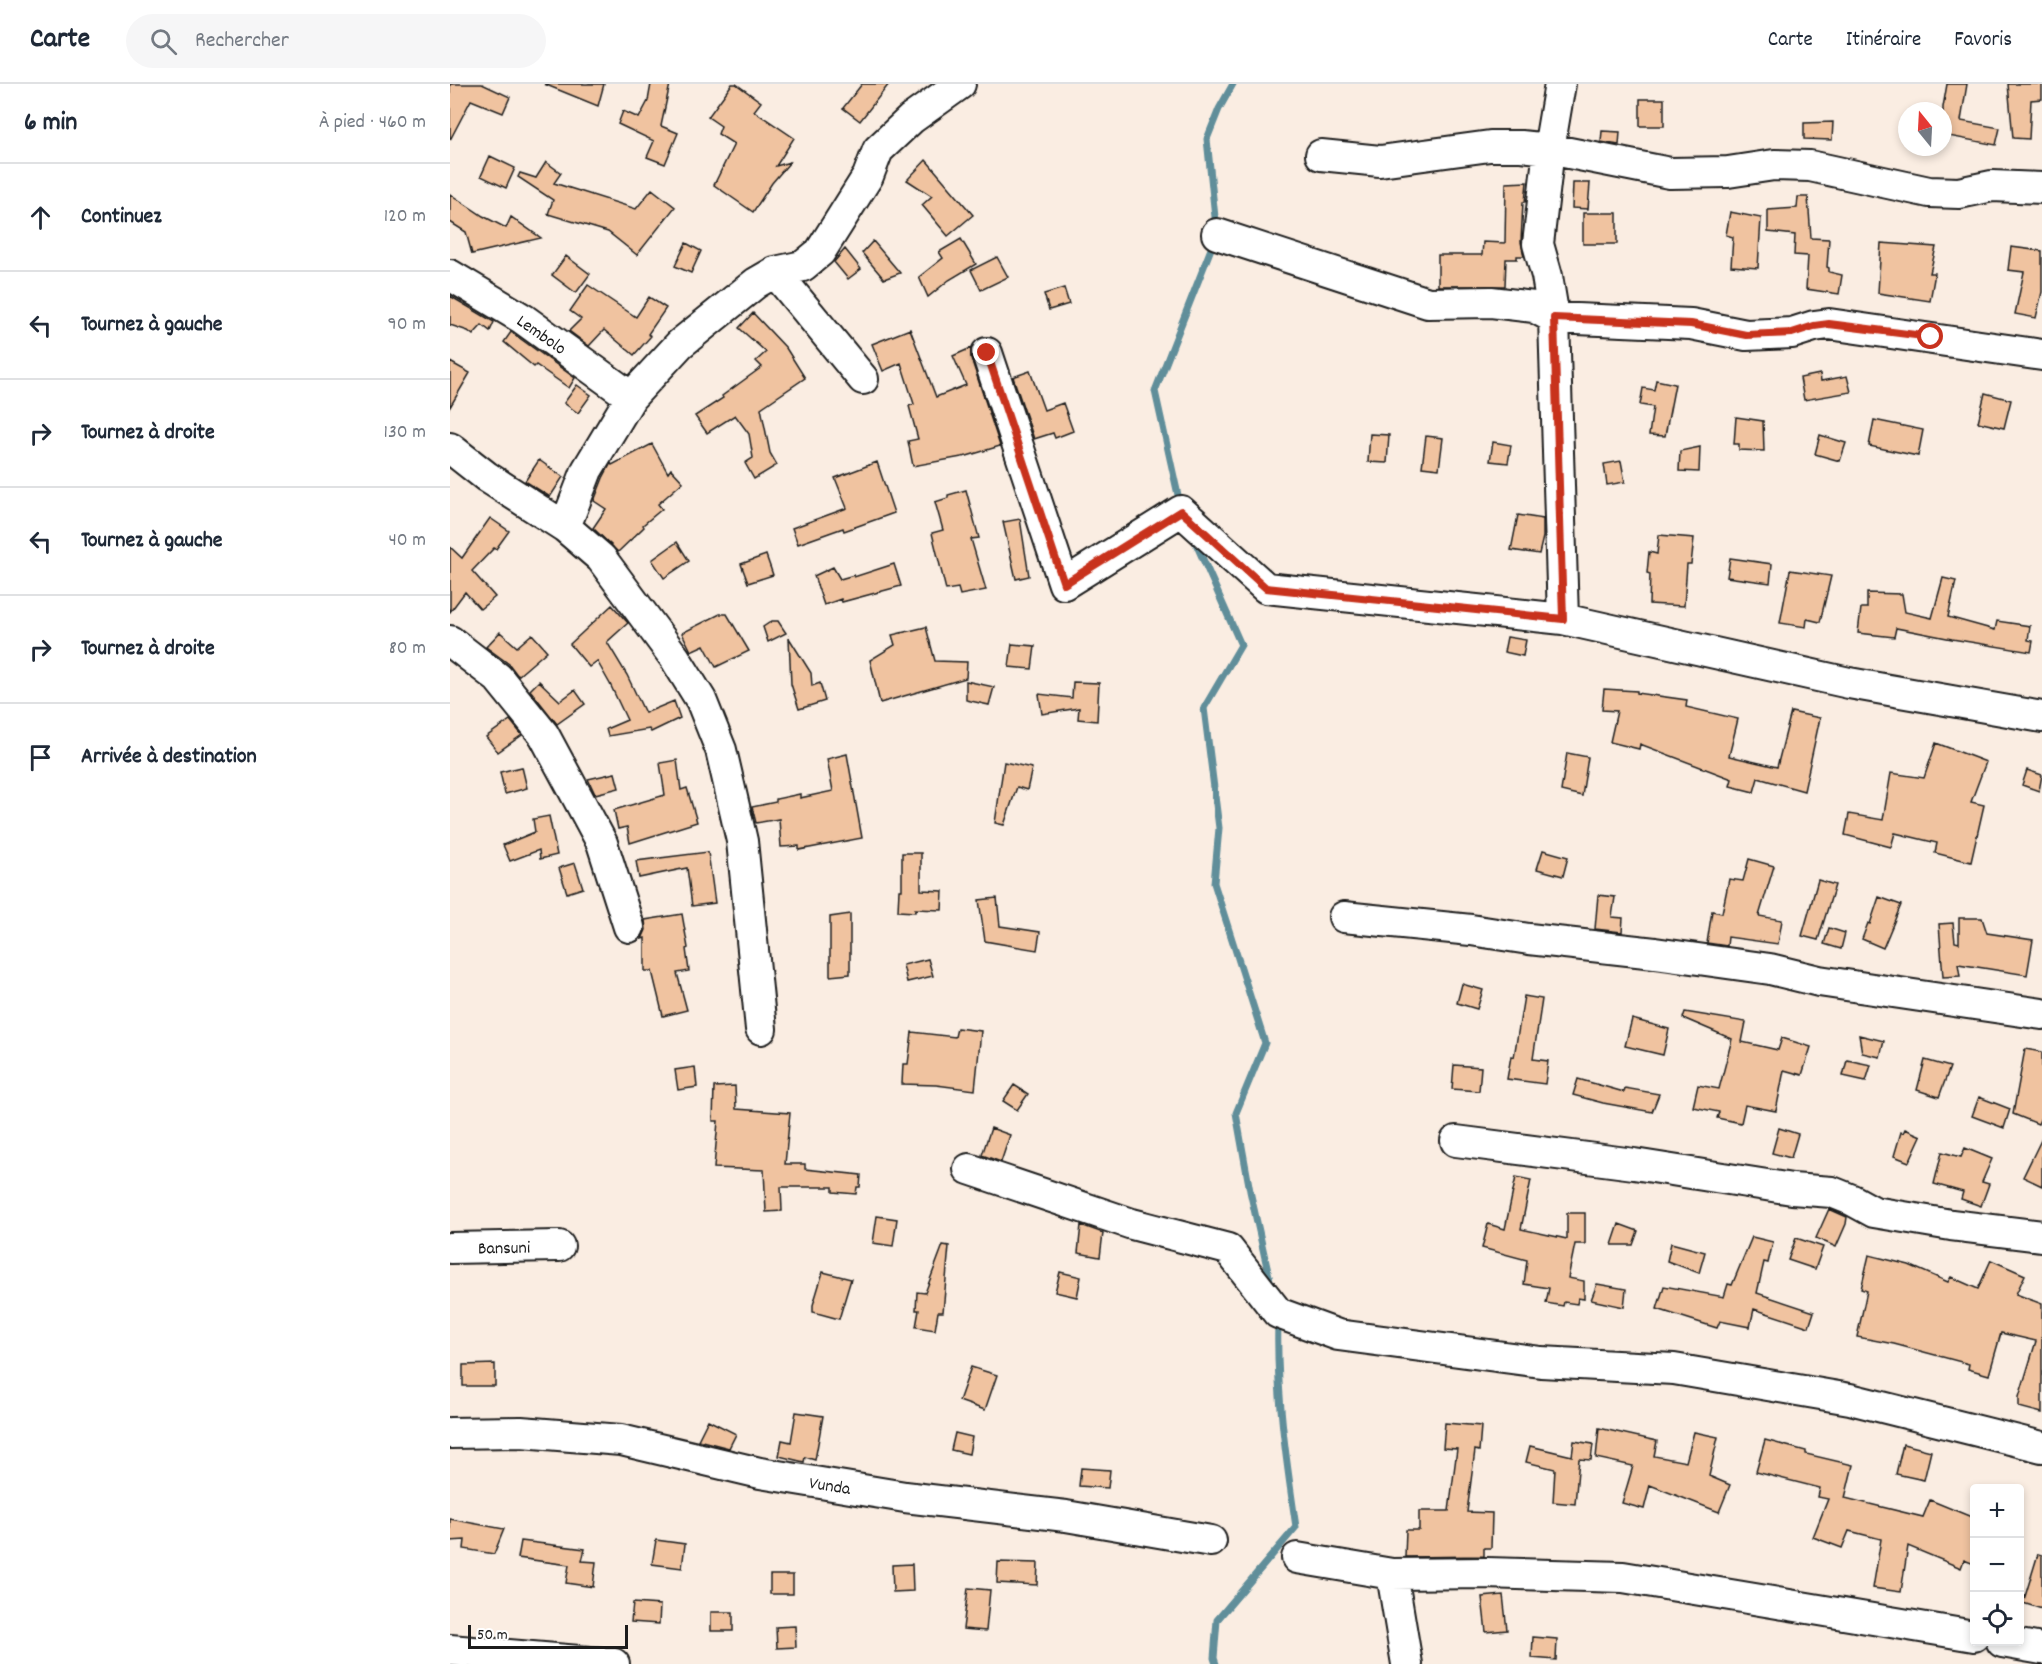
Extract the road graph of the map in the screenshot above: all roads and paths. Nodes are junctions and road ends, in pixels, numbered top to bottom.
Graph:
1 (960, 84) edge
2 (1560, 84) edge
3 (1549, 149) junction
4 (1321, 155) dead end
5 (2042, 188) edge
6 (1217, 234) dead end
7 (775, 272) junction
8 (450, 275) edge
9 (1554, 318) junction
10 (987, 353) dead end
11 (2042, 355) edge
12 (863, 379) dead end
13 (631, 397) junction
14 (456, 463) edge
15 (565, 527) junction
16 (1563, 619) junction
17 (450, 641) edge
18 (2042, 717) edge
19 (1344, 917) dead end
20 (629, 927) dead end
21 (2042, 1014) edge
22 (761, 1029) dead end
23 (1456, 1141) dead end
24 (969, 1169) dead end
25 (2042, 1236) edge
26 (559, 1246) dead end
27 (450, 1248) edge
28 (450, 1433) edge
29 (2042, 1447) edge
30 (1211, 1541) dead end
31 (1296, 1558) dead end
32 (1392, 1574) junction
33 (1970, 1635) edge
34 (2024, 1645) edge
35 (2042, 1649) edge
36 (450, 1650) edge
37 (614, 1664) edge
38 (1407, 1664) edge

1 - 7 street
2 - 3 street
3 - 4 street
3 - 5 street
3 - 9 street
6 - 9 street
7 - 12 street
7 - 13 street
8 - 13 street, Lembolo
9 - 11 street
9 - 16 street
10 - 16 street
13 - 15 street
14 - 15 street
15 - 22 street
16 - 18 street
17 - 20 street
19 - 21 street
23 - 25 street
24 - 29 street
26 - 27 street, Bansuni
28 - 30 street, Vunda
31 - 32 street
32 - 33 street
32 - 38 street
34 - 35 street
36 - 37 street

